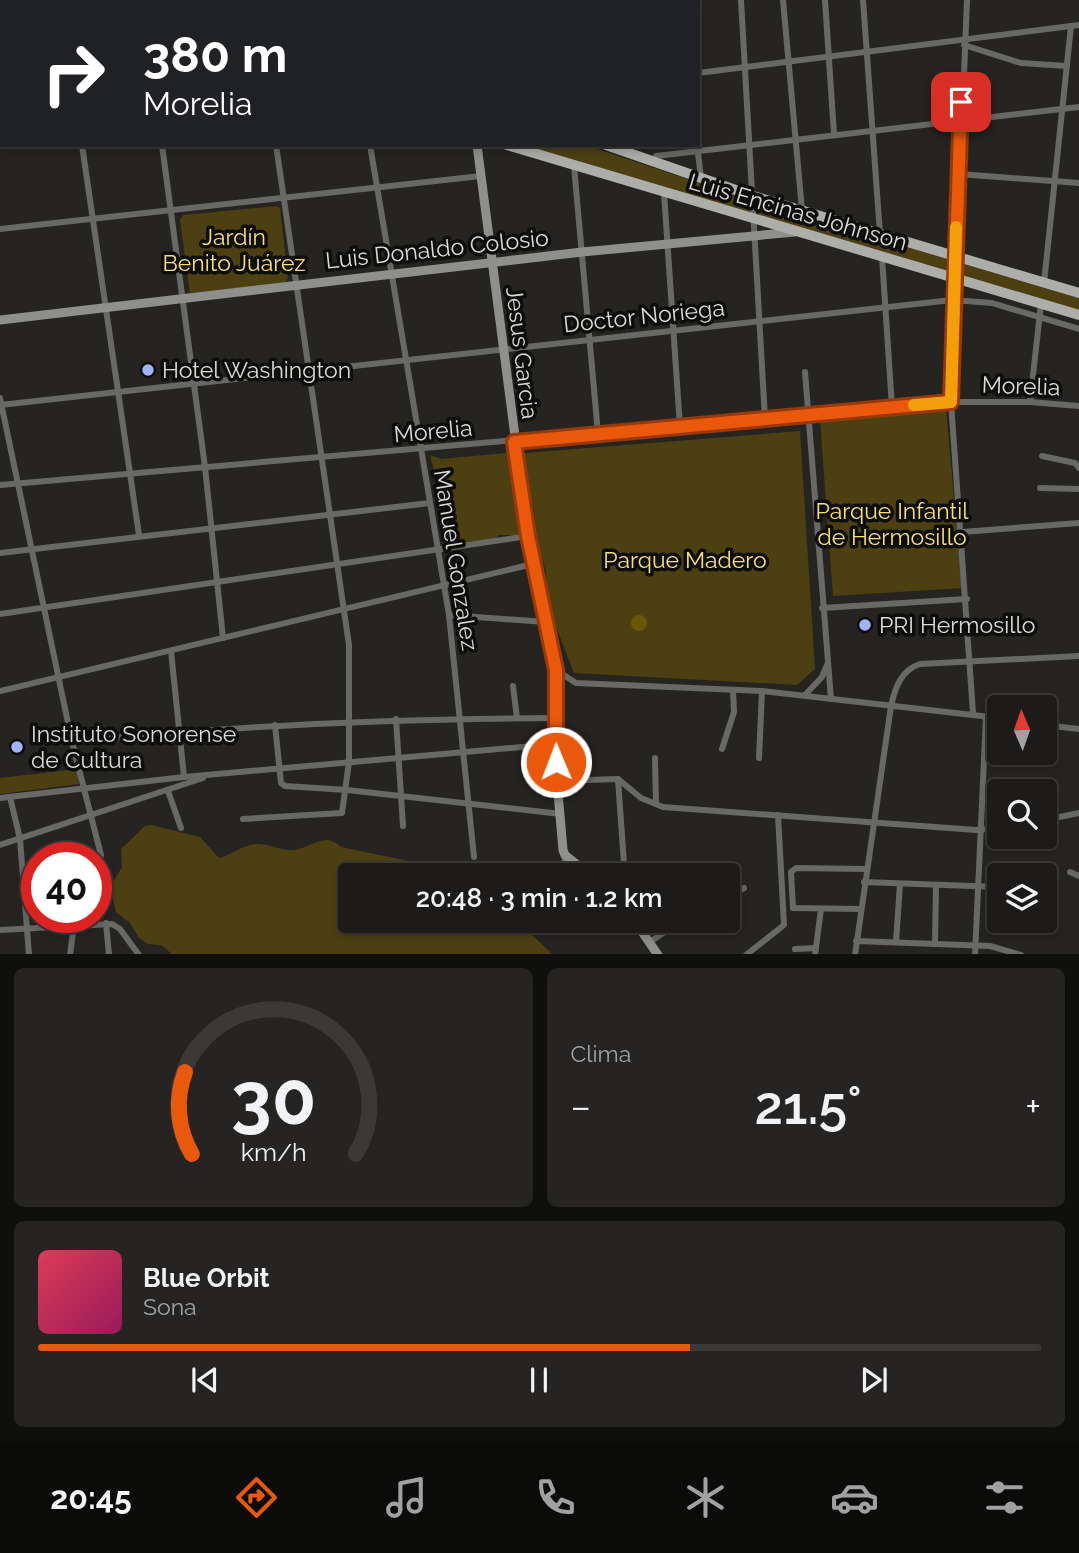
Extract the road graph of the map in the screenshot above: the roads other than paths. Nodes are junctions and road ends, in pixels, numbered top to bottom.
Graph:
1 (741, 0) edge
2 (783, 0) edge
3 (825, 0) edge
4 (863, 0) edge
5 (967, 0) edge
6 (1079, 24) edge
7 (1071, 26) junction
8 (963, 43) junction
9 (866, 51) junction
10 (829, 55) junction
11 (789, 60) junction
12 (745, 66) junction
13 (1067, 66) junction
14 (700, 73) edge
15 (1079, 107) edge
16 (1062, 109) junction
17 (961, 120) junction
18 (872, 130) junction
19 (834, 134) junction
20 (795, 139) junction
21 (750, 144) junction
22 (82, 147) edge
23 (162, 147) edge
24 (276, 147) edge
25 (370, 147) edge
26 (477, 147) edge
27 (513, 147) edge
28 (613, 147) edge
29 (655, 147) edge
30 (698, 148) edge
31 (657, 160) junction
32 (574, 166) junction
33 (959, 174) junction
34 (481, 176) junction
35 (701, 179) junction
36 (1054, 181) junction
37 (1079, 183) edge
38 (377, 188) junction
39 (664, 193) junction
40 (753, 196) junction
41 (283, 198) junction
42 (802, 210) junction
43 (171, 211) junction
44 (91, 219) junction
45 (755, 220) junction
46 (0, 229) edge
47 (794, 232) junction
48 (880, 234) junction
49 (756, 235) junction
50 (668, 244) junction
51 (582, 252) junction
52 (955, 256) junction
53 (882, 257) junction
54 (491, 263) junction
55 (391, 274) junction
56 (954, 277) junction
57 (1044, 283) junction
58 (294, 284) junction
59 (995, 290) junction
60 (1079, 293) edge
61 (181, 299) junction
62 (952, 300) junction
63 (992, 303) junction
64 (1041, 304) junction
65 (104, 308) junction
66 (886, 308) junction
67 (1079, 315) edge
68 (1040, 317) junction
69 (0, 320) edge
70 (761, 321) junction
71 (675, 329) junction
72 (1079, 329) edge
73 (588, 340) junction
74 (502, 349) junction
75 (406, 358) junction
76 (307, 370) junction
77 (805, 372) dead end
78 (193, 384) junction
79 (116, 392) junction
80 (951, 402) junction
81 (1030, 402) junction
82 (1, 403) edge
83 (1079, 406) edge
84 (892, 407) junction
85 (808, 415) junction
86 (765, 419) junction
87 (680, 427) junction
88 (598, 434) junction
89 (514, 442) junction
90 (421, 448) junction
91 (1042, 456) dead end
92 (321, 458) junction
93 (205, 467) junction
94 (1079, 468) edge
95 (128, 474) junction
96 (19, 483) junction
97 (0, 485) edge
98 (1040, 488) dead end
99 (1079, 489) edge
100 (430, 503) junction
101 (328, 515) junction
102 (1079, 523) edge
103 (212, 527) junction
104 (962, 532) junction
105 (139, 535) junction
106 (528, 536) junction
107 (32, 550) junction
108 (438, 550) junction
109 (0, 553) edge
110 (533, 564) junction
111 (336, 565) junction
112 (218, 582) junction
113 (444, 586) junction
114 (967, 599) junction
115 (45, 608) junction
116 (822, 608) junction
117 (344, 610) junction
118 (0, 614) edge
119 (449, 615) junction
120 (545, 622) junction
121 (223, 638) junction
122 (170, 651) junction
123 (1079, 656) edge
124 (969, 660) junction
125 (827, 663) junction
126 (556, 670) junction
127 (60, 677) junction
128 (513, 686) dead end
129 (733, 690) junction
130 (0, 691) edge
131 (762, 691) junction
132 (805, 695) junction
133 (831, 699) junction
134 (891, 706) junction
135 (973, 713) junction
136 (986, 716) joint
137 (517, 718) junction
138 (556, 718) junction
139 (396, 719) junction
140 (461, 719) junction
141 (348, 721) junction
142 (275, 725) junction
143 (1057, 726) edge
144 (1079, 729) edge
145 (178, 731) junction
146 (72, 741) junction
147 (556, 744) junction
148 (722, 749) dead end
149 (465, 750) junction
150 (400, 757) junction
151 (655, 758) dead end
152 (759, 758) dead end
153 (349, 762) junction
154 (279, 768) junction
155 (211, 775) junction
156 (184, 777) junction
157 (618, 779) junction
158 (557, 781) junction
159 (983, 785) junction
160 (987, 785) edge
161 (83, 788) junction
162 (347, 790) junction
163 (168, 791) junction
164 (401, 795) junction
165 (10, 797) junction
166 (0, 798) edge
167 (470, 804) junction
168 (656, 804) junction
169 (1079, 813) edge
170 (561, 814) junction
171 (89, 815) junction
172 (778, 815) junction
173 (1057, 817) edge
174 (243, 819) dead end
175 (873, 822) junction
176 (403, 826) dead end
177 (181, 828) dead end
178 (987, 829) edge
179 (981, 830) junction
180 (20, 839) junction
181 (97, 842) edge
182 (0, 845) edge
183 (21, 850) edge
184 (565, 855) junction
185 (474, 857) dead end
186 (565, 863) edge
187 (575, 863) edge
188 (624, 863) edge
189 (865, 869) junction
190 (1070, 872) dead end
191 (1079, 876) edge
192 (864, 882) junction
193 (900, 884) junction
194 (936, 885) junction
195 (979, 886) junction
196 (987, 886) edge
197 (744, 888) dead end
198 (740, 890) edge
199 (860, 908) junction
200 (821, 909) junction
201 (112, 926) edge
202 (21, 928) edge
203 (0, 930) edge
204 (28, 933) edge
205 (72, 933) edge
206 (107, 933) edge
207 (643, 933) edge
208 (663, 933) edge
209 (856, 941) junction
210 (650, 942) junction
211 (896, 943) junction
212 (935, 944) junction
213 (976, 945) junction
214 (795, 949) dead end
215 (815, 951) edge
216 (29, 954) edge
217 (70, 954) edge
218 (109, 954) edge
219 (139, 954) edge
220 (658, 954) edge
221 (746, 954) edge
222 (855, 954) edge
223 (975, 954) edge
224 (1021, 954) edge

1 - 12 street
2 - 11 street
3 - 10 street
4 - 9 street
5 - 8 street
6 - 7 street
7 - 8 street
7 - 13 street
8 - 9 street
8 - 13 street
8 - 17 street
9 - 10 street
9 - 18 street
10 - 11 street
10 - 19 street
11 - 12 street
11 - 20 street
12 - 14 street
12 - 21 street
13 - 16 street
15 - 16 street
16 - 17 street
16 - 36 street
17 - 18 street
17 - 33 street
18 - 19 street
18 - 48 street
19 - 20 street
20 - 21 street
20 - 42 street
21 - 30 street
21 - 40 street
22 - 44 street
23 - 43 street
24 - 41 street
25 - 38 street, Manuel Gonzalez
26 - 34 main road, Jesus Garcia
27 - 32 main road, Luis Encinas Johnson
28 - 31 main road
29 - 31 street
30 - 31 street
30 - 35 street
31 - 35 main road
32 - 39 main road, Luis Encinas Johnson
32 - 51 street
33 - 36 street
33 - 52 street
34 - 38 street
34 - 54 main road, Jesus Garcia
35 - 40 main road
36 - 37 street
36 - 57 street
38 - 41 street
38 - 55 street, Manuel Gonzalez
39 - 45 main road, Luis Encinas Johnson
39 - 50 street
40 - 42 main road
40 - 45 street
41 - 43 street
41 - 58 street
42 - 48 main road
43 - 44 street
43 - 61 street
44 - 46 street
44 - 65 street
45 - 47 main road, Luis Encinas Johnson
45 - 49 street
47 - 49 main road, Luis Donaldo Colosio
47 - 53 main road, Luis Encinas Johnson
48 - 52 main road
49 - 50 main road, Luis Donaldo Colosio
49 - 70 street
50 - 51 main road, Luis Donaldo Colosio
50 - 71 street
51 - 54 main road, Luis Donaldo Colosio
51 - 73 street
52 - 56 street
52 - 57 main road
53 - 56 main road, Luis Encinas Johnson
53 - 66 street
54 - 55 main road, Luis Donaldo Colosio
54 - 74 main road, Jesus Garcia
55 - 58 main road, Luis Donaldo Colosio
55 - 75 street, Manuel Gonzalez
56 - 59 main road, Luis Encinas Johnson
56 - 62 street
57 - 60 main road
58 - 61 main road, Luis Donaldo Colosio
58 - 76 street
59 - 63 street
59 - 64 main road, Luis Encinas Johnson
61 - 65 main road, Luis Donaldo Colosio
61 - 78 street
62 - 63 street, Doctor Noriega
62 - 66 street, Doctor Noriega
62 - 80 street
63 - 68 street, Doctor Noriega
64 - 67 main road, Luis Encinas Johnson
64 - 68 street
65 - 69 main road, Luis Donaldo Colosio
65 - 79 street
66 - 70 street, Doctor Noriega
66 - 84 street
68 - 72 street, Doctor Noriega
68 - 81 street
70 - 71 street, Doctor Noriega
70 - 86 street
71 - 73 street, Doctor Noriega
71 - 87 street
73 - 74 street, Doctor Noriega
73 - 88 street
74 - 75 street, Doctor Noriega
74 - 89 main road, Jesus Garcia
75 - 76 street, Doctor Noriega
75 - 90 street, Manuel Gonzalez
76 - 78 street, Doctor Noriega
76 - 92 street
77 - 85 street
78 - 79 street, Doctor Noriega
78 - 93 street
79 - 82 street, Doctor Noriega
79 - 95 street
80 - 81 street, Morelia
80 - 84 street, Morelia
80 - 104 street
81 - 83 street, Morelia
82 - 96 street
84 - 85 street, Morelia
85 - 86 street, Morelia
85 - 116 street
86 - 87 street, Morelia
87 - 88 street, Morelia
88 - 89 street, Morelia
89 - 90 street, Morelia
89 - 106 main road, Jesus Garcia
90 - 92 street, Morelia
90 - 100 street, Manuel Gonzalez
91 - 94 street
92 - 93 street, Morelia
92 - 101 street
93 - 95 street, Morelia
93 - 103 street
95 - 96 street, Morelia
95 - 105 street
96 - 97 street, Morelia
96 - 107 street
98 - 99 street
100 - 101 street
100 - 108 street, Manuel Gonzalez
101 - 103 street
101 - 111 street
102 - 104 street
103 - 105 street
103 - 112 street
104 - 114 street
105 - 107 street
106 - 108 street
106 - 110 main road, Jesus Garcia
107 - 109 street
107 - 115 street
108 - 111 street
108 - 113 street, Manuel Gonzalez
110 - 113 street
110 - 120 main road, Jesus Garcia
111 - 112 street
111 - 117 street
112 - 115 street
112 - 121 street
113 - 117 street
113 - 119 street, Manuel Gonzalez
114 - 116 street
114 - 124 street
115 - 118 street
115 - 127 street
116 - 125 street
117 - 121 street
117 - 141 street
119 - 120 street
119 - 140 street, Manuel Gonzalez
120 - 126 main road, Jesus Garcia
121 - 122 street
122 - 127 street
122 - 145 street
123 - 124 street
124 - 134 street
124 - 135 street
125 - 132 street
125 - 133 street
126 - 129 street
126 - 138 main road, Jesus Garcia
127 - 130 street
127 - 146 street
128 - 137 street
129 - 131 street
129 - 148 street
131 - 132 street
131 - 152 street
132 - 133 street
133 - 134 street
134 - 135 street
134 - 175 street
135 - 136 street
136 - 159 street
137 - 138 street
137 - 140 street
138 - 147 main road, Jesus Garcia
139 - 140 street
139 - 141 street
139 - 150 street
140 - 149 street, Manuel Gonzalez
141 - 142 street
141 - 153 street
142 - 145 street
142 - 154 street
143 - 144 street
145 - 146 street
145 - 156 street
146 - 161 street
147 - 149 street
147 - 158 main road, Jesus Garcia
149 - 150 street
149 - 167 street, Manuel Gonzalez
150 - 153 street
150 - 164 street
151 - 168 street
153 - 154 street
153 - 162 street
154 - 155 street
154 - 162 street
155 - 156 street
155 - 163 street
156 - 161 street
157 - 158 street
157 - 168 street
157 - 188 street
158 - 170 main road, Jesus Garcia
159 - 160 street
159 - 179 street
161 - 165 street
161 - 171 street
162 - 164 street
162 - 174 street
163 - 171 street
163 - 177 street
164 - 167 street
164 - 176 street
165 - 166 street
165 - 180 street
167 - 170 street
167 - 185 street, Manuel Gonzalez
168 - 172 street
169 - 173 street
170 - 184 main road, Jesus Garcia
171 - 180 street
171 - 181 street
172 - 175 street
172 - 221 street
175 - 179 street
175 - 189 street
178 - 179 street
179 - 195 street
180 - 182 street
180 - 183 street
184 - 186 street
184 - 187 main road
189 - 192 street
189 - 200 street
190 - 191 street
192 - 193 street
192 - 199 street
193 - 194 street
193 - 211 street
194 - 195 street
194 - 212 street
195 - 196 street
195 - 213 street
197 - 198 street
199 - 200 street
199 - 209 street
200 - 215 street
201 - 219 street
202 - 203 street
204 - 216 street
205 - 217 street
206 - 218 street
207 - 210 main road
208 - 210 street
209 - 211 street
209 - 222 street
210 - 220 main road
211 - 212 street
212 - 213 street
213 - 223 street
213 - 224 street
214 - 215 street

